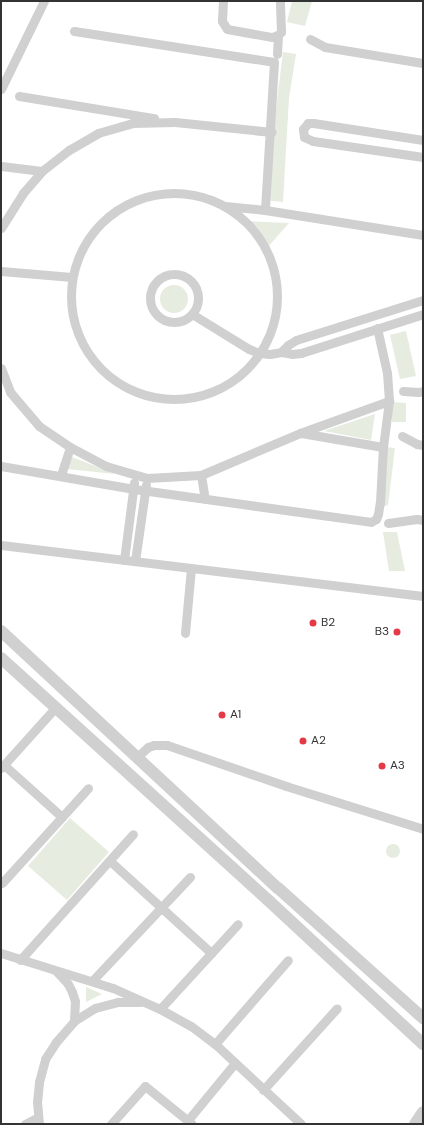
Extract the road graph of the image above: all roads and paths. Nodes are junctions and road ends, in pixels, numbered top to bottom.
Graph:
1 (44, 1) edge
2 (223, 1) edge
3 (280, 1) edge
4 (74, 31) dead end
5 (278, 35) junction
6 (310, 39) dead end
7 (277, 54) dead end
8 (423, 63) edge
9 (1, 88) edge
10 (19, 96) dead end
11 (175, 122) junction
12 (271, 132) junction
13 (423, 140) edge
14 (423, 157) edge
15 (1, 166) edge
16 (42, 171) junction
17 (223, 206) junction
18 (265, 210) junction
19 (1, 228) edge
20 (423, 235) edge
21 (1, 271) edge
22 (72, 277) junction
23 (423, 300) edge
24 (192, 314) junction
25 (423, 314) edge
26 (377, 328) junction
27 (281, 352) junction
28 (259, 354) junction
29 (1, 368) edge
30 (5, 391) edge
31 (403, 391) dead end
32 (423, 391) edge
33 (390, 401) junction
34 (300, 433) junction
35 (402, 436) dead end
36 (423, 445) edge
37 (70, 447) junction
38 (383, 447) junction
39 (1, 466) edge
40 (61, 475) junction
41 (135, 475) junction
42 (200, 475) junction
43 (147, 478) junction
44 (134, 489) junction
45 (146, 490) junction
46 (205, 498) junction
47 (423, 520) edge
48 (388, 523) dead end
49 (1, 545) edge
50 (124, 560) junction
51 (135, 561) junction
52 (191, 568) junction
53 (423, 596) edge
54 (2, 632) edge
55 (185, 633) dead end
56 (1, 658) edge
57 (56, 707) junction
58 (137, 757) junction
59 (2, 766) edge
60 (88, 788) dead end
61 (62, 817) junction
62 (423, 829) edge
63 (133, 834) dead end
64 (110, 861) junction
65 (190, 877) dead end
66 (2, 883) dead end
67 (278, 888) junction
68 (268, 900) junction
69 (161, 909) junction
70 (238, 924) dead end
71 (1, 953) edge
72 (211, 953) junction
73 (20, 960) junction
74 (288, 960) dead end
75 (55, 970) junction
76 (92, 981) junction
77 (143, 1002) junction
78 (337, 1008) dead end
79 (160, 1009) junction
80 (423, 1018) edge
81 (74, 1021) junction
82 (215, 1044) junction
83 (423, 1044) edge
84 (235, 1063) junction
85 (263, 1090) junction
86 (423, 1112) edge
87 (38, 1121) edge
88 (190, 1122) edge
89 (25, 1124) edge
90 (111, 1124) edge
91 (301, 1124) edge
92 (415, 1124) edge

1 - 9 street
2 - 5 street
3 - 5 street
4 - 12 street
5 - 7 street
6 - 8 street
10 - 11 street
11 - 12 street
11 - 16 street
12 - 18 street
13 - 14 street
15 - 16 street
16 - 19 street
17 - 18 street
17 - 22 street
17 - 28 street
18 - 20 street
21 - 22 street
22 - 28 street
23 - 27 street
24 - 24 street
24 - 28 street
25 - 26 street
26 - 27 street
26 - 33 street
27 - 28 street
29 - 30 street
30 - 37 street
31 - 32 street
33 - 34 street
33 - 38 street
34 - 38 street
34 - 42 street
35 - 36 street
37 - 40 street
37 - 41 street
38 - 46 street
39 - 40 street
40 - 44 street
41 - 43 street
41 - 44 street
42 - 43 street
42 - 46 street
43 - 45 street
44 - 45 street
44 - 50 street
45 - 46 street
45 - 51 street
47 - 48 street
49 - 50 street
50 - 51 street
51 - 52 street
52 - 53 street
52 - 55 street
54 - 58 street
56 - 57 street
57 - 59 street
57 - 68 street
58 - 62 street
58 - 67 street
59 - 61 street
60 - 61 street
61 - 66 street
63 - 64 street
64 - 69 street
64 - 73 street
65 - 69 street
67 - 68 street
67 - 80 street
68 - 83 street
69 - 72 street
69 - 76 street
70 - 72 street
71 - 73 street
72 - 79 street
73 - 75 street
74 - 82 street
75 - 76 street
75 - 81 street
76 - 77 street
77 - 79 street
77 - 81 street
78 - 85 street
79 - 82 street
81 - 87 street
82 - 84 street
84 - 85 street
84 - 88 street
85 - 91 street
86 - 92 street
87 - 89 street
88 - 90 street

